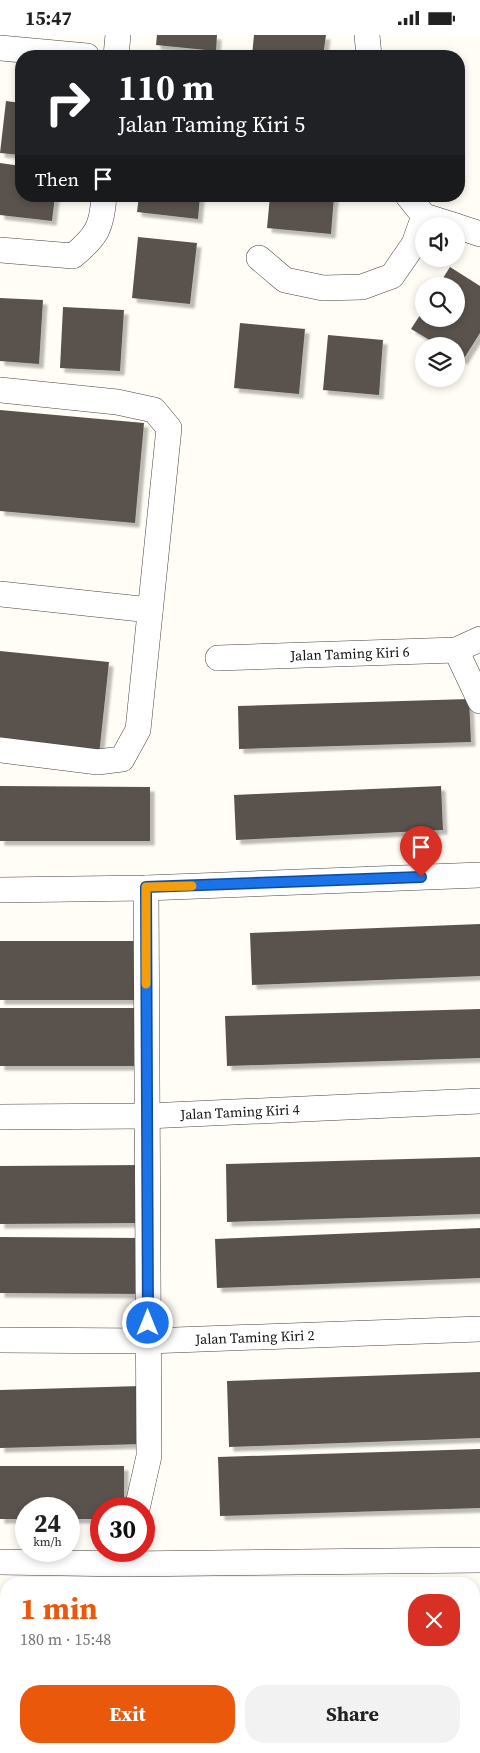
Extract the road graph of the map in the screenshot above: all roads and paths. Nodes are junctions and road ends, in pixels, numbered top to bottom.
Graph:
1 (118, 35) edge
2 (367, 35) edge
3 (0, 49) edge
4 (15, 50) edge
5 (117, 50) edge
6 (368, 50) edge
7 (103, 202) edge
8 (413, 202) edge
9 (424, 216) junction
10 (427, 217) edge
11 (465, 229) edge
12 (480, 234) edge
13 (0, 250) edge
14 (259, 258) dead end
15 (0, 390) edge
16 (0, 594) edge
17 (150, 610) junction
18 (480, 639) edge
19 (456, 649) junction
20 (218, 658) dead end
21 (480, 701) edge
22 (0, 750) edge
23 (480, 875) edge
24 (146, 887) junction
25 (0, 890) edge
26 (480, 1101) edge
27 (147, 1116) junction
28 (0, 1117) edge
29 (480, 1329) edge
30 (0, 1341) edge
31 (148, 1341) junction
32 (140, 1497) edge
33 (155, 1557) edge
34 (90, 1558) edge
35 (480, 1560) edge
36 (0, 1562) edge

1 - 5 street
2 - 6 street
3 - 4 street
7 - 13 street
8 - 9 street
9 - 10 street
9 - 14 street
11 - 12 street
15 - 17 street
16 - 17 street
17 - 22 street
18 - 19 street, Jalan Taming Kiri 6
19 - 20 street, Jalan Taming Kiri 6
19 - 21 street
23 - 24 street
24 - 25 street
24 - 27 street
26 - 27 street, Jalan Taming Kiri 4
27 - 28 street, Jalan Taming Kiri 4
27 - 31 street
29 - 31 street, Jalan Taming Kiri 2
30 - 31 street, Jalan Taming Kiri 2
31 - 32 street
33 - 35 street
34 - 36 street

